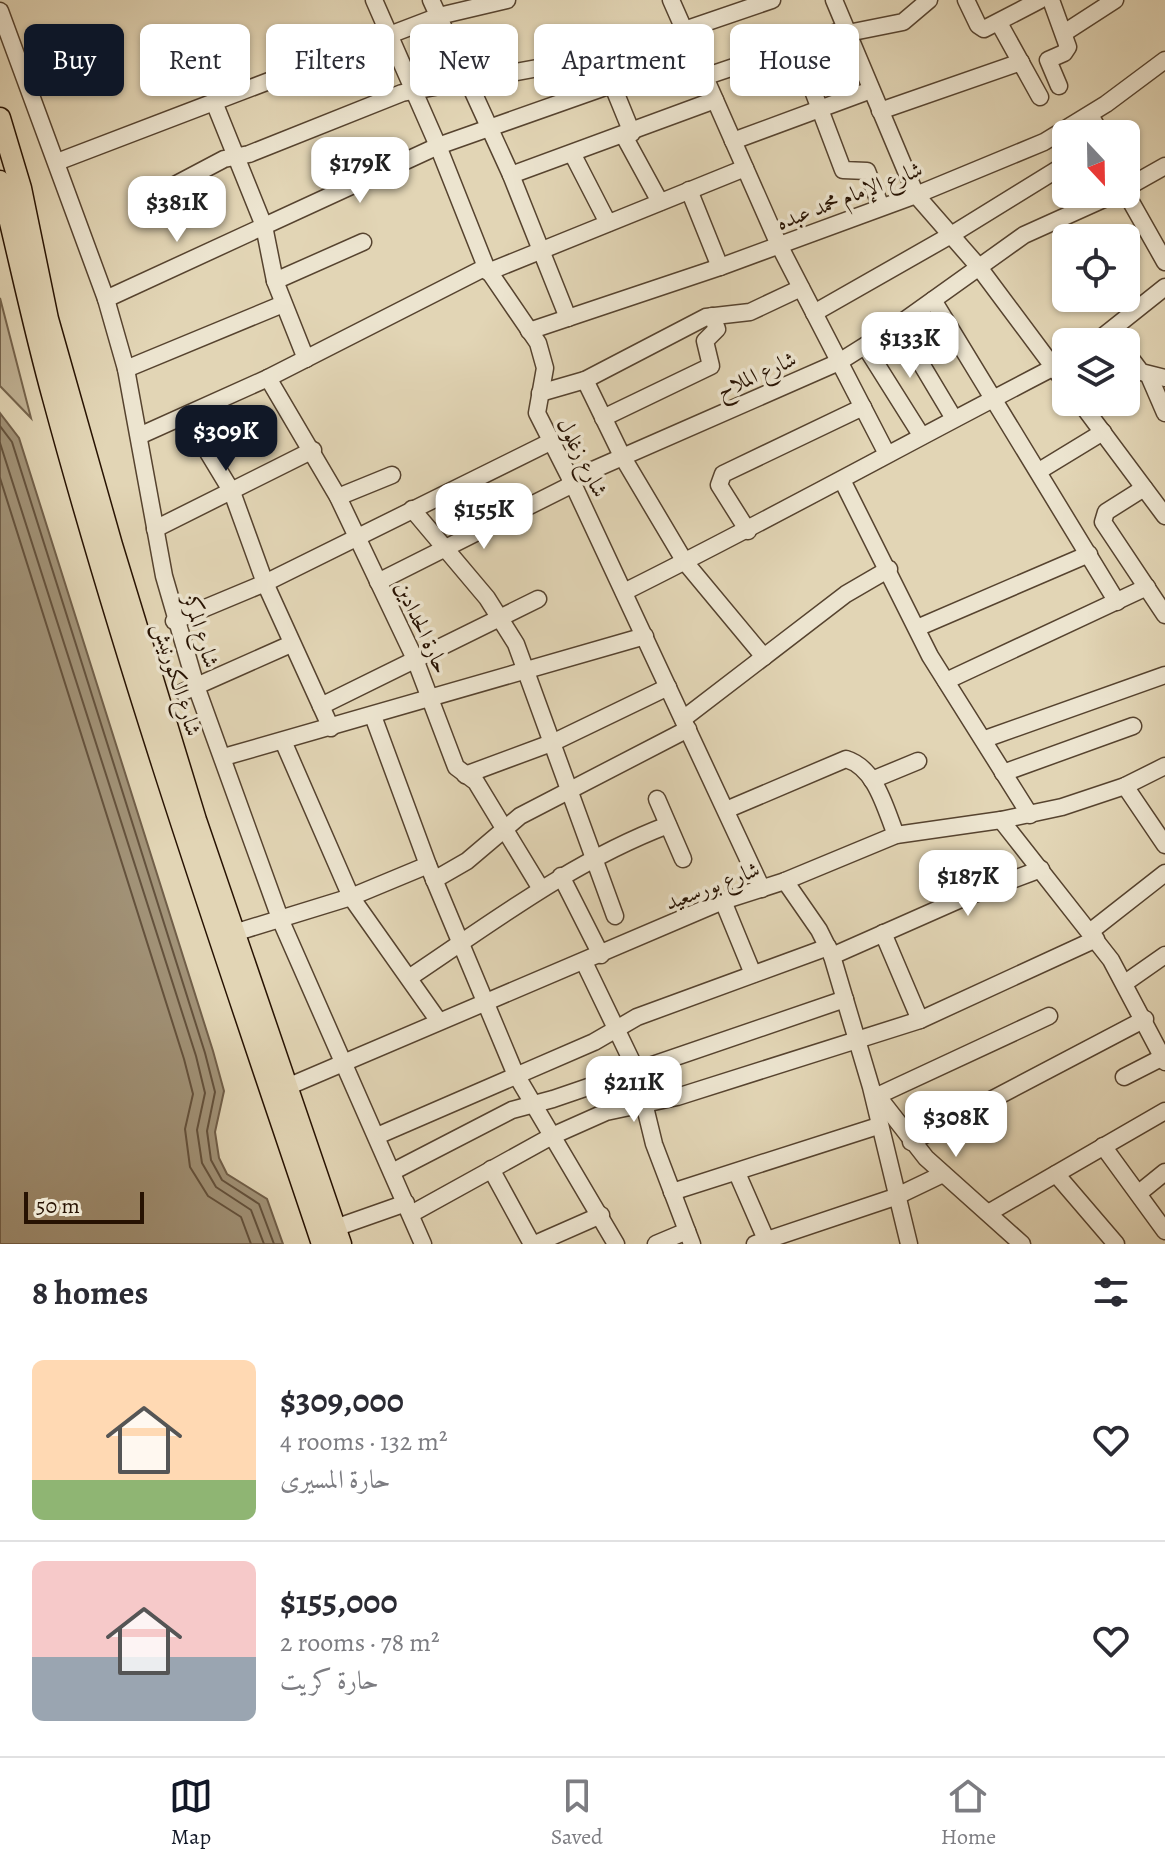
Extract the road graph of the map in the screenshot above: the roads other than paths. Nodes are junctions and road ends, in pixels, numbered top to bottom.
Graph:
1 (374, 0) edge
2 (431, 0) edge
3 (507, 0) edge
4 (671, 0) edge
5 (772, 0) edge
6 (834, 0) edge
7 (929, 0) edge
8 (966, 0) edge
9 (1040, 0) edge
10 (1051, 0) edge
11 (1115, 0) edge
12 (0, 11) edge
13 (439, 16) junction
14 (999, 23) junction
15 (385, 24) edge
16 (443, 24) edge
17 (681, 24) edge
18 (701, 24) edge
19 (844, 24) edge
20 (859, 29) edge
21 (394, 33) edge
22 (1064, 33) junction
23 (394, 44) edge
24 (859, 60) edge
25 (1021, 62) junction
26 (1162, 69) edge
27 (410, 81) edge
28 (266, 82) edge
29 (1059, 86) dead end
30 (871, 90) junction
31 (410, 92) edge
32 (417, 96) edge
33 (475, 96) edge
34 (577, 96) edge
35 (615, 96) edge
36 (713, 96) edge
37 (815, 96) edge
38 (1040, 97) dead end
39 (715, 100) junction
40 (214, 102) junction
41 (820, 109) junction
42 (880, 111) junction
43 (1090, 115) junction
44 (0, 118) edge
45 (1093, 120) edge
46 (489, 125) junction
47 (628, 135) junction
48 (733, 141) junction
49 (438, 146) junction
50 (573, 155) junction
51 (236, 157) junction
52 (57, 162) junction
53 (1165, 166) edge
54 (745, 168) junction
55 (1052, 173) edge
56 (511, 175) junction
57 (1140, 179) edge
58 (0, 181) edge
59 (171, 187) dead end
60 (689, 190) junction
61 (916, 195) junction
62 (660, 202) junction
63 (881, 207) junction
64 (1084, 208) edge
65 (1138, 208) edge
66 (608, 223) junction
67 (264, 226) junction
68 (951, 235) junction
69 (363, 242) dead end
70 (779, 245) junction
71 (542, 250) junction
72 (1165, 262) edge
73 (978, 266) junction
74 (720, 267) junction
75 (487, 270) junction
76 (275, 281) junction
77 (1165, 287) edge
78 (801, 288) junction
79 (106, 299) junction
80 (933, 300) junction
81 (283, 304) junction
82 (814, 313) junction
83 (712, 316) junction
84 (568, 318) junction
85 (898, 325) junction
86 (1122, 328) edge
87 (529, 331) junction
88 (865, 346) junction
89 (1052, 354) edge
90 (306, 359) junction
91 (839, 362) junction
92 (1140, 363) edge
93 (1052, 368) edge
94 (126, 369) junction
95 (1157, 377) edge
96 (268, 378) junction
97 (585, 380) junction
98 (540, 393) junction
99 (994, 396) junction
100 (863, 407) junction
101 (1165, 413) edge
102 (186, 416) junction
103 (1091, 416) edge
104 (953, 417) junction
105 (603, 418) junction
106 (1103, 432) junction
107 (921, 435) junction
108 (139, 436) junction
109 (550, 442) junction
110 (313, 450) junction
111 (887, 454) junction
112 (622, 456) junction
113 (1039, 471) junction
114 (392, 475) dead end
115 (842, 480) junction
116 (572, 482) junction
117 (1144, 488) junction
118 (232, 492) junction
119 (338, 497) junction
120 (412, 509) junction
121 (1165, 516) edge
122 (155, 529) junction
123 (748, 531) junction
124 (357, 537) junction
125 (445, 549) junction
126 (1089, 554) junction
127 (685, 562) junction
128 (889, 569) junction
129 (378, 582) junction
130 (265, 583) junction
131 (1147, 587) junction
132 (624, 592) junction
133 (538, 599) dead end
134 (1117, 602) junction
135 (1165, 615) edge
136 (501, 618) junction
137 (174, 621) junction
138 (917, 628) junction
139 (645, 636) junction
140 (291, 644) junction
141 (764, 657) junction
142 (415, 659) junction
143 (529, 671) junction
144 (1165, 675) edge
145 (946, 681) junction
146 (668, 687) junction
147 (189, 689) junction
148 (432, 700) junction
149 (321, 706) junction
150 (373, 716) junction
151 (686, 724) junction
152 (1133, 726) dead end
153 (331, 728) junction
154 (985, 739) junction
155 (283, 741) junction
156 (554, 742) junction
157 (224, 757) junction
158 (918, 761) dead end
159 (1165, 766) edge
160 (1003, 773) junction
161 (465, 775) junction
162 (872, 780) junction
163 (1125, 786) junction
164 (570, 787) junction
165 (657, 799) dead end
166 (726, 810) junction
167 (1030, 815) junction
168 (1001, 820) junction
169 (668, 825) junction
170 (504, 828) junction
171 (896, 835) junction
172 (1165, 845) edge
173 (594, 856) junction
174 (683, 859) dead end
175 (1041, 869) junction
176 (431, 872) junction
177 (1165, 873) edge
178 (561, 876) junction
179 (785, 881) junction
180 (541, 889) junction
181 (762, 889) junction
182 (351, 897) junction
183 (723, 901) junction
184 (615, 916) dead end
185 (281, 921) junction
186 (234, 933) junction
187 (883, 933) junction
188 (1094, 935) junction
189 (460, 944) junction
190 (830, 952) junction
191 (601, 955) junction
192 (1165, 955) edge
193 (584, 962) junction
194 (753, 974) junction
195 (409, 978) junction
196 (1125, 983) junction
197 (845, 999) junction
198 (485, 1003) junction
199 (1049, 1016) dead end
200 (1145, 1019) junction
201 (438, 1020) junction
202 (920, 1020) junction
203 (616, 1027) junction
204 (1159, 1034) edge
205 (857, 1038) junction
206 (269, 1059) junction
207 (1164, 1059) edge
208 (344, 1062) junction
209 (636, 1070) junction
210 (515, 1073) junction
211 (1124, 1077) dead end
212 (287, 1087) junction
213 (874, 1091) junction
214 (645, 1102) junction
215 (531, 1104) junction
216 (1165, 1111) edge
217 (878, 1126) junction
218 (377, 1136) junction
219 (552, 1136) junction
220 (911, 1142) junction
221 (1103, 1146) junction
222 (491, 1169) junction
223 (392, 1172) junction
224 (1165, 1172) edge
225 (737, 1173) junction
226 (943, 1174) junction
227 (1056, 1174) junction
228 (672, 1192) junction
229 (1139, 1193) junction
230 (895, 1197) junction
231 (408, 1209) junction
232 (990, 1212) junction
233 (601, 1215) junction
234 (1165, 1231) edge
235 (338, 1236) edge
236 (690, 1238) edge
237 (763, 1243) edge
238 (322, 1244) edge
239 (423, 1244) edge
240 (534, 1244) edge
241 (616, 1244) edge
242 (656, 1244) edge
243 (909, 1244) edge
244 (1022, 1244) edge
245 (1116, 1244) edge

1 - 15 street, شارع زغلول
2 - 13 street
3 - 13 street
4 - 17 street
5 - 18 street
6 - 19 street
7 - 20 street
8 - 14 street
9 - 14 street
10 - 22 street
11 - 22 street
12 - 52 street, شارع المركز
13 - 16 street
13 - 21 street
14 - 25 street
22 - 29 street
23 - 27 street, شارع زغلول
24 - 30 street
25 - 38 street
25 - 42 street
26 - 43 street, شارع الإمام محمد عبده
28 - 40 street
30 - 41 street
30 - 42 street
31 - 51 street
32 - 49 street, شارع زغلول
33 - 46 street
34 - 46 street
35 - 47 street
36 - 39 street
37 - 41 street
39 - 47 street
39 - 48 street
40 - 51 street
40 - 52 street
41 - 48 street
41 - 63 street
42 - 61 street
43 - 45 street
43 - 61 street, شارع الإمام محمد عبده
44 - 186 main road, شارع الكورنيش
46 - 49 street
46 - 56 street
47 - 50 street
47 - 62 street
48 - 54 street
49 - 67 street
49 - 75 street, شارع زغلول
50 - 56 street
50 - 66 street
51 - 59 street
51 - 67 street
52 - 79 street, شارع المركز
53 - 57 street
54 - 60 street
54 - 70 street
55 - 68 street
56 - 71 street
58 - 206 main road, شارع الكورنيش
60 - 62 street
60 - 74 street
61 - 63 street, شارع الإمام محمد عبده
61 - 68 street
62 - 66 street
63 - 70 street, شارع الإمام محمد عبده
64 - 73 street, شارع الملاح
65 - 72 street
66 - 71 street
67 - 76 street
67 - 79 street
68 - 73 street
68 - 82 street
69 - 76 street
70 - 74 street, شارع الإمام محمد عبده
70 - 78 street
71 - 75 street
71 - 84 street
73 - 80 street, شارع الملاح
73 - 89 street
74 - 84 street, شارع الإمام محمد عبده
75 - 87 street, شارع زغلول
75 - 90 street
76 - 81 street
77 - 86 street
78 - 82 street
78 - 83 street
79 - 94 street, شارع المركز
80 - 85 street, شارع الملاح
80 - 99 street
81 - 90 street
81 - 94 street
82 - 91 street
83 - 97 street
83 - 105 street
84 - 87 street, شارع الإمام محمد عبده
85 - 88 street, شارع الملاح
85 - 104 street
87 - 98 street, شارع زغلول
88 - 91 street, شارع الملاح
88 - 107 street
90 - 96 street
91 - 100 street
91 - 112 street, شارع الملاح
92 - 95 street
93 - 99 street
94 - 108 street, شارع المركز
95 - 101 street
96 - 102 street
96 - 110 street, حارة الحدادين
97 - 98 street
97 - 105 street
98 - 109 street, شارع زغلول
99 - 104 street
99 - 113 street
100 - 111 street
100 - 123 street
102 - 108 street
102 - 118 street
103 - 106 street
104 - 107 street
105 - 112 street
106 - 113 street
106 - 117 street
107 - 111 street
108 - 122 street, شارع المركز
109 - 116 street, شارع زغلول
109 - 120 street
110 - 118 street
110 - 119 street, حارة الحدادين
111 - 115 street
112 - 116 street, شارع الملاح
112 - 127 street
113 - 126 street
114 - 119 street
115 - 123 street
115 - 128 street
116 - 125 street, شارع الملاح
116 - 132 street, شارع زغلول
117 - 121 street
117 - 131 street
118 - 122 street
118 - 130 street
119 - 124 street, حارة الحدادين
120 - 124 street
120 - 125 street
122 - 137 street, شارع المركز
123 - 127 street
124 - 129 street, حارة الحدادين
124 - 130 street
125 - 129 street, شارع الملاح
125 - 136 street
126 - 134 street
126 - 138 street
127 - 132 street
127 - 141 street
128 - 138 street
128 - 141 street
129 - 142 street, حارة الحدادين
130 - 137 street
130 - 140 street
131 - 134 street
131 - 135 street
132 - 139 street, شارع زغلول
133 - 136 street
134 - 145 street
136 - 142 street
136 - 143 street
137 - 147 street, شارع المركز
138 - 145 street
139 - 143 street
139 - 146 street, شارع زغلول
140 - 147 street
140 - 149 street
141 - 151 street
142 - 148 street, حارة الحدادين
142 - 149 street
143 - 148 street
143 - 156 street
144 - 154 street
145 - 154 street
146 - 151 street, شارع زغلول
146 - 156 street
147 - 157 street, شارع المركز
148 - 150 street
148 - 161 street, حارة الحدادين
149 - 153 street
150 - 153 street
150 - 176 street
151 - 164 street
151 - 166 street, شارع زغلول
152 - 160 street
153 - 155 street
154 - 160 street
155 - 157 street
155 - 182 street
156 - 161 street
156 - 164 street
157 - 185 street, شارع المركز
158 - 162 street
159 - 163 street, شارع بورسعيد
160 - 167 street
161 - 170 street, حارة الحدادين
162 - 166 street
162 - 171 street
163 - 167 street, شارع بورسعيد
163 - 172 street
164 - 170 street
164 - 173 street
165 - 169 street
166 - 181 street, شارع زغلول
167 - 168 street, شارع بورسعيد
168 - 171 street, شارع بورسعيد
168 - 175 street
169 - 173 street
169 - 174 street
170 - 176 street
170 - 180 street, حارة الحدادين
171 - 179 street, شارع بورسعيد
173 - 178 street
173 - 184 street
175 - 187 street
175 - 188 street
176 - 182 street
176 - 189 street
177 - 188 street
178 - 180 street
178 - 191 street
179 - 181 street, شارع بورسعيد
179 - 190 street
180 - 189 street
181 - 183 street, شارع بورسعيد
182 - 185 street
182 - 195 street
183 - 191 street, شارع بورسعيد
183 - 194 street
185 - 186 street
185 - 208 street, شارع المركز
186 - 206 main road, شارع الكورنيش
187 - 190 street
187 - 202 street
188 - 196 street
188 - 202 street
189 - 195 street
189 - 198 street
190 - 194 street
190 - 197 street
191 - 193 street, شارع بورسعيد
192 - 196 street
193 - 198 street, شارع بورسعيد
193 - 203 street
194 - 203 street
195 - 201 street
196 - 200 street
197 - 205 street
197 - 209 street
198 - 201 street, شارع بورسعيد
198 - 210 street
199 - 213 street
200 - 204 street
200 - 220 street
201 - 208 street, شارع بورسعيد
202 - 205 street
203 - 209 street
203 - 210 street
204 - 207 street
205 - 213 street
205 - 214 street
206 - 212 main road, شارع الكورنيش
206 - 238 main road, شارع الكورنيش
207 - 211 street
208 - 212 street, شارع بورسعيد
208 - 218 street, شارع المركز
209 - 214 street
209 - 215 street
210 - 215 street
210 - 218 street
212 - 235 main road, شارع الكورنيش
213 - 217 street
213 - 220 street
214 - 219 street
214 - 228 street
215 - 219 street
215 - 223 street
216 - 221 street
217 - 225 street
217 - 230 street
218 - 223 street, شارع المركز
219 - 222 street
219 - 233 street
220 - 226 street
221 - 227 street
221 - 229 street
222 - 231 street
222 - 240 street
223 - 231 street, شارع المركز
224 - 229 street
225 - 228 street
225 - 237 street
226 - 230 street
226 - 232 street
227 - 232 street
227 - 245 street
228 - 236 street
229 - 234 street
230 - 237 street
230 - 243 street
231 - 235 street
231 - 239 street, شارع المركز
232 - 244 street
233 - 240 street
233 - 241 street
236 - 242 street

